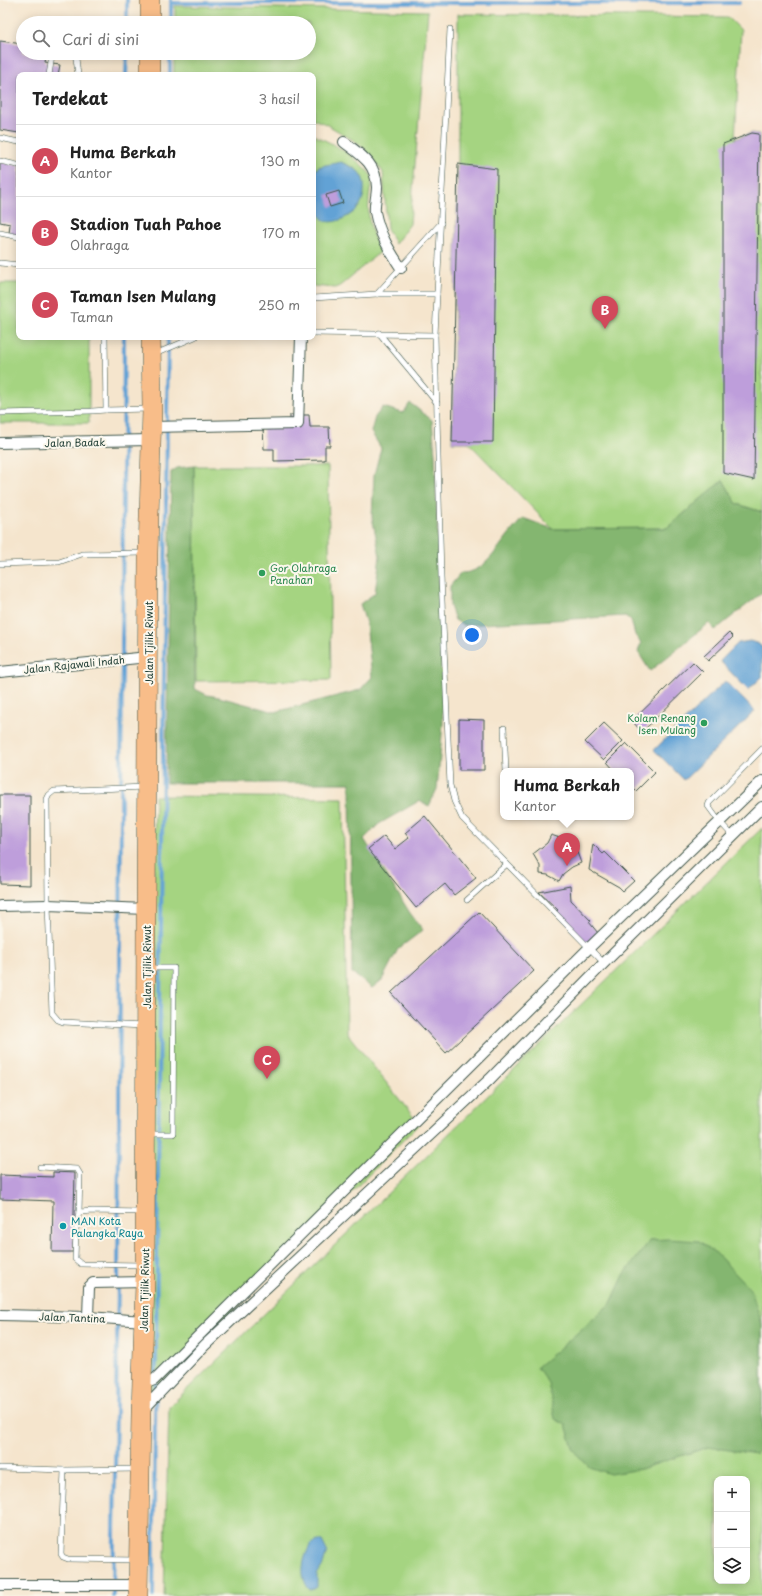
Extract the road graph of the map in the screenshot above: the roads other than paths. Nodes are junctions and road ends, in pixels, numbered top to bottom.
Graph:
1 (150, 0) edge
2 (150, 16) edge
3 (450, 29) dead end
4 (51, 60) edge
5 (76, 60) edge
6 (150, 60) edge
7 (49, 72) edge
8 (78, 72) edge
9 (150, 72) edge
10 (0, 138) edge
11 (16, 141) edge
12 (344, 142) dead end
13 (0, 161) edge
14 (16, 165) edge
15 (441, 223) junction
16 (0, 234) edge
17 (16, 237) edge
18 (0, 263) edge
19 (16, 265) edge
20 (401, 268) junction
21 (377, 294) junction
22 (437, 294) junction
23 (316, 298) edge
24 (316, 333) edge
25 (379, 333) junction
26 (435, 335) junction
27 (105, 340) edge
28 (180, 340) edge
29 (301, 340) edge
30 (151, 346) edge
31 (437, 402) junction
32 (106, 410) junction
33 (0, 413) edge
34 (151, 425) junction
35 (0, 443) edge
36 (148, 553) junction
37 (0, 564) edge
38 (148, 657) junction
39 (0, 672) edge
40 (504, 728) dead end
41 (762, 749) edge
42 (506, 768) edge
43 (762, 781) edge
44 (147, 787) junction
45 (762, 807) edge
46 (719, 821) junction
47 (733, 836) junction
48 (507, 864) junction
49 (466, 900) dead end
50 (48, 905) junction
51 (0, 906) edge
52 (146, 909) junction
53 (589, 948) junction
54 (604, 963) junction
55 (146, 968) junction
56 (146, 1026) junction
57 (145, 1134) junction
58 (40, 1167) dead end
59 (79, 1212) junction
60 (144, 1212) junction
61 (145, 1273) junction
62 (0, 1315) edge
63 (88, 1317) junction
64 (144, 1321) junction
65 (142, 1382) junction
66 (141, 1413) junction
67 (0, 1468) edge
68 (140, 1469) junction
69 (64, 1470) junction
70 (139, 1560) junction
71 (0, 1585) edge
72 (138, 1591) edge

1 - 2 highway
3 - 15 lane
4 - 7 lane
5 - 8 lane
6 - 9 highway
10 - 11 lane
12 - 20 street
13 - 14 lane
15 - 20 lane
15 - 22 lane
16 - 17 lane
18 - 19 lane
20 - 21 lane
21 - 22 lane
21 - 23 lane
22 - 26 lane
24 - 25 lane
25 - 26 lane
25 - 31 lane
26 - 31 lane
27 - 32 lane
28 - 30 lane
29 - 34 street, Jalan Badak
30 - 34 highway, Jalan Tjilik Riwut
31 - 48 lane
32 - 33 lane
32 - 34 lane
34 - 35 street, Jalan Badak
34 - 36 highway, Jalan Tjilik Riwut
36 - 37 lane
36 - 38 highway, Jalan Tjilik Riwut
38 - 39 street, Jalan Rajawali Indah
38 - 44 highway, Jalan Tjilik Riwut
40 - 42 lane
41 - 46 lane
43 - 46 street
44 - 50 lane
44 - 52 highway, Jalan Tjilik Riwut
45 - 47 street
46 - 47 lane
46 - 53 street
47 - 54 street
48 - 49 lane
48 - 53 lane
50 - 51 street
50 - 52 street
50 - 56 lane
52 - 55 highway, Jalan Tjilik Riwut
53 - 54 lane
53 - 65 street
54 - 66 street
55 - 56 highway, Jalan Tjilik Riwut
55 - 57 lane
56 - 57 highway, Jalan Tjilik Riwut
57 - 60 highway, Jalan Tjilik Riwut
58 - 59 lane
59 - 60 lane
59 - 61 lane
60 - 61 highway, Jalan Tjilik Riwut
61 - 63 street
61 - 64 highway, Jalan Tjilik Riwut
62 - 63 street, Jalan Tantina
63 - 64 street, Jalan Tantina
64 - 65 highway, Jalan Tjilik Riwut
65 - 66 highway, Jalan Tjilik Riwut
66 - 68 highway, Jalan Tjilik Riwut
67 - 69 lane
68 - 69 lane
68 - 70 highway, Jalan Tjilik Riwut
69 - 70 lane
70 - 72 highway, Jalan Tjilik Riwut
71 - 72 street

